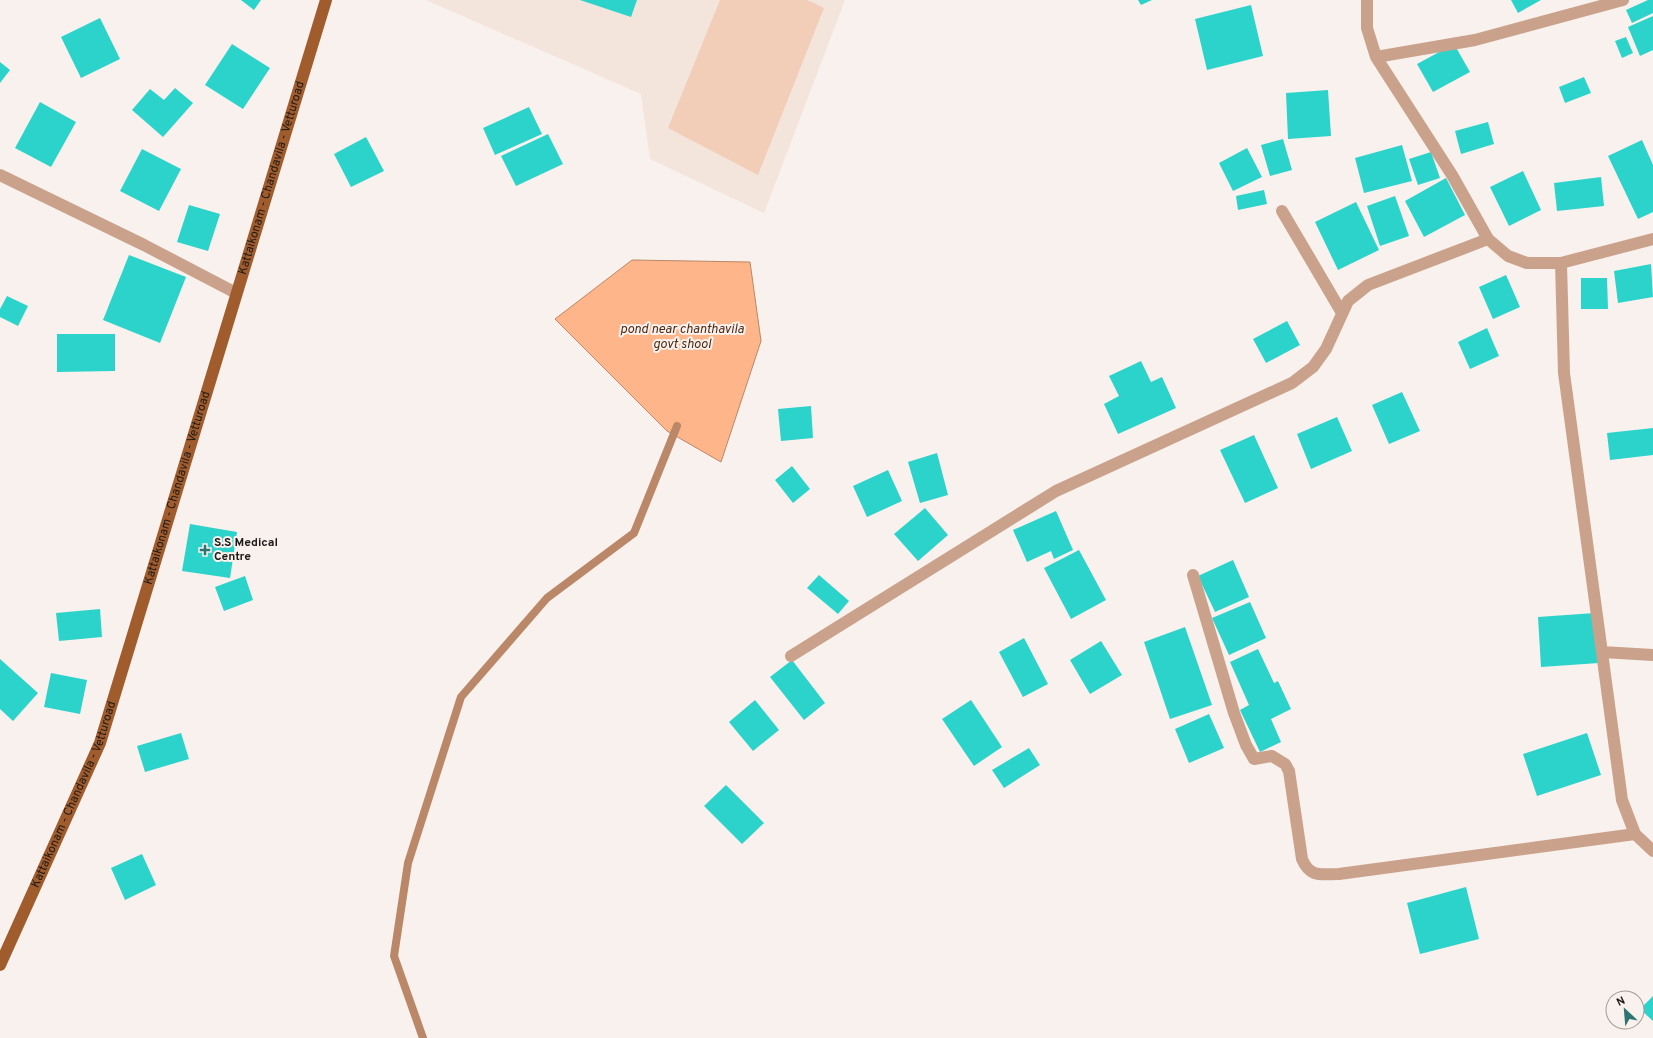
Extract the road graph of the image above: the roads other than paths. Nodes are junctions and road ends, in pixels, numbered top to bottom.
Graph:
1 (326, 0) edge
2 (1367, 0) edge
3 (1623, 0) edge
4 (1376, 58) junction
5 (0, 175) edge
6 (1282, 211) dead end
7 (1653, 239) edge
8 (1488, 240) junction
9 (1561, 263) junction
10 (236, 293) junction
11 (1342, 313) junction
12 (1193, 575) dead end
13 (1602, 652) junction
14 (791, 656) dead end
15 (1653, 656) edge
16 (1635, 834) junction
17 (1653, 851) edge
18 (0, 965) edge

1 - 10 main road, Kattaikonam - Chandavila - Vetturoad
2 - 4 street
3 - 4 street
4 - 8 street
5 - 10 street
6 - 11 street
7 - 9 street
8 - 9 street
8 - 11 street
9 - 13 street
10 - 18 main road, Kattaikonam - Chandavila - Vetturoad
11 - 14 street
12 - 16 street
13 - 15 street
13 - 16 street
16 - 17 street

